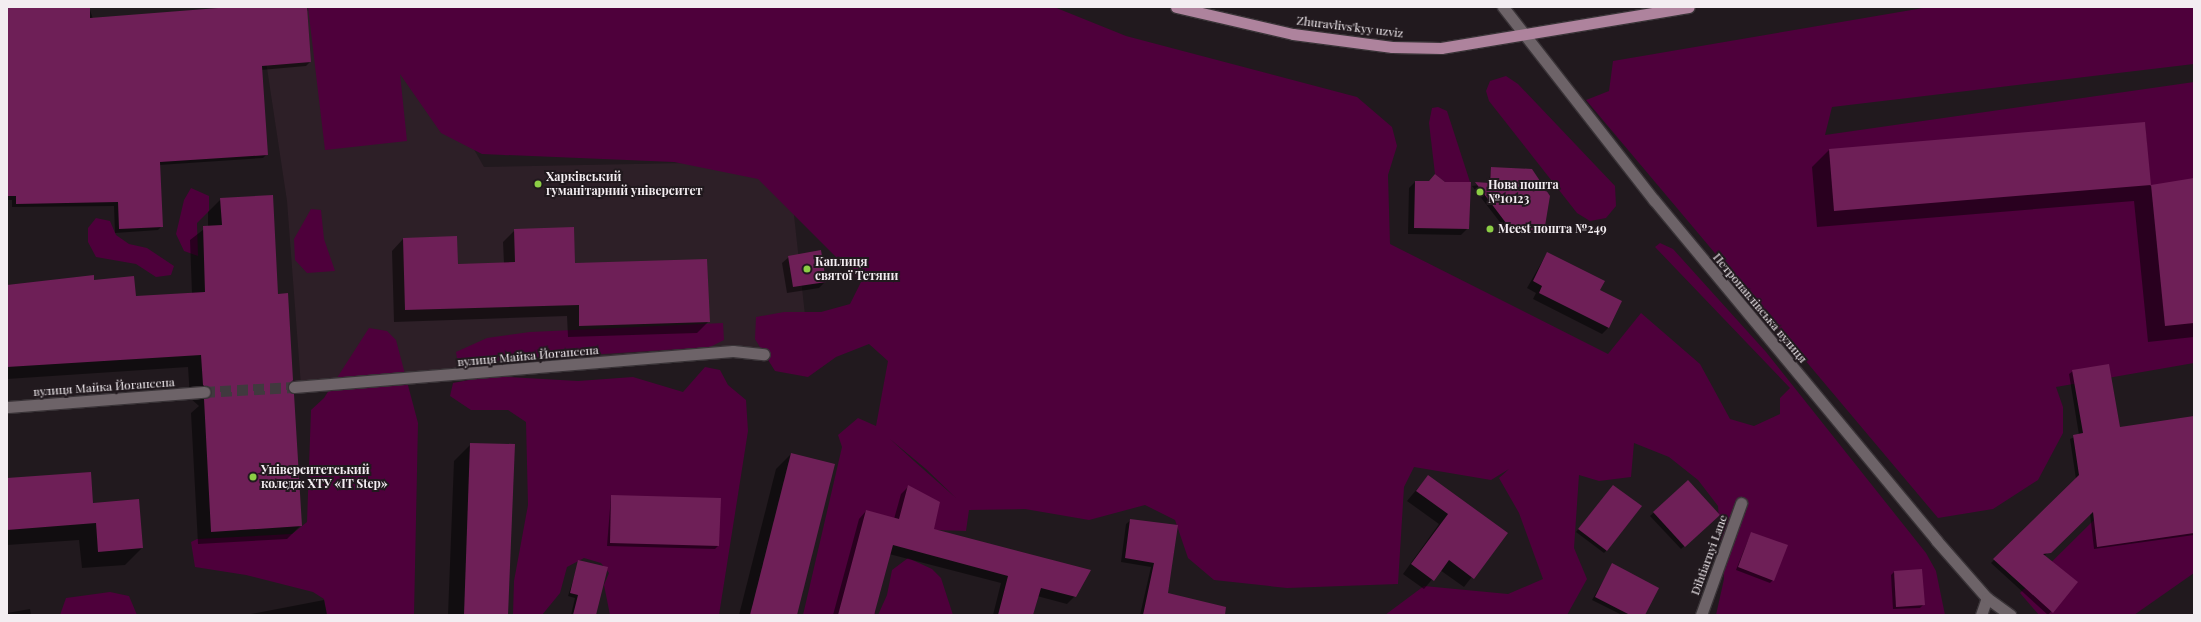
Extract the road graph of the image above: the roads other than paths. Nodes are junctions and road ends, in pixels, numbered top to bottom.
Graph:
1 (1176, 7) edge
2 (1503, 7) edge
3 (1689, 7) edge
4 (1524, 37) junction
5 (764, 354) dead end
6 (294, 387) tunnel mouth
7 (204, 392) tunnel mouth
8 (7, 407) edge
9 (1741, 503) dead end
10 (1987, 598) junction
11 (1701, 615) edge
12 (1981, 615) edge
13 (2010, 615) edge

1 - 4 main road, Zhuravlivs'kyy uzviz
2 - 4 street, Петропавлівська вулиця
3 - 4 main road, Zhuravlivs'kyy uzviz
4 - 10 street, Петропавлівська вулиця
5 - 6 street, вулиця Майка Йогансена
7 - 8 street, вулиця Майка Йогансена
9 - 11 street, Dihtiarnyi Lane
10 - 12 street
10 - 13 street, Петропавлівська вулиця

